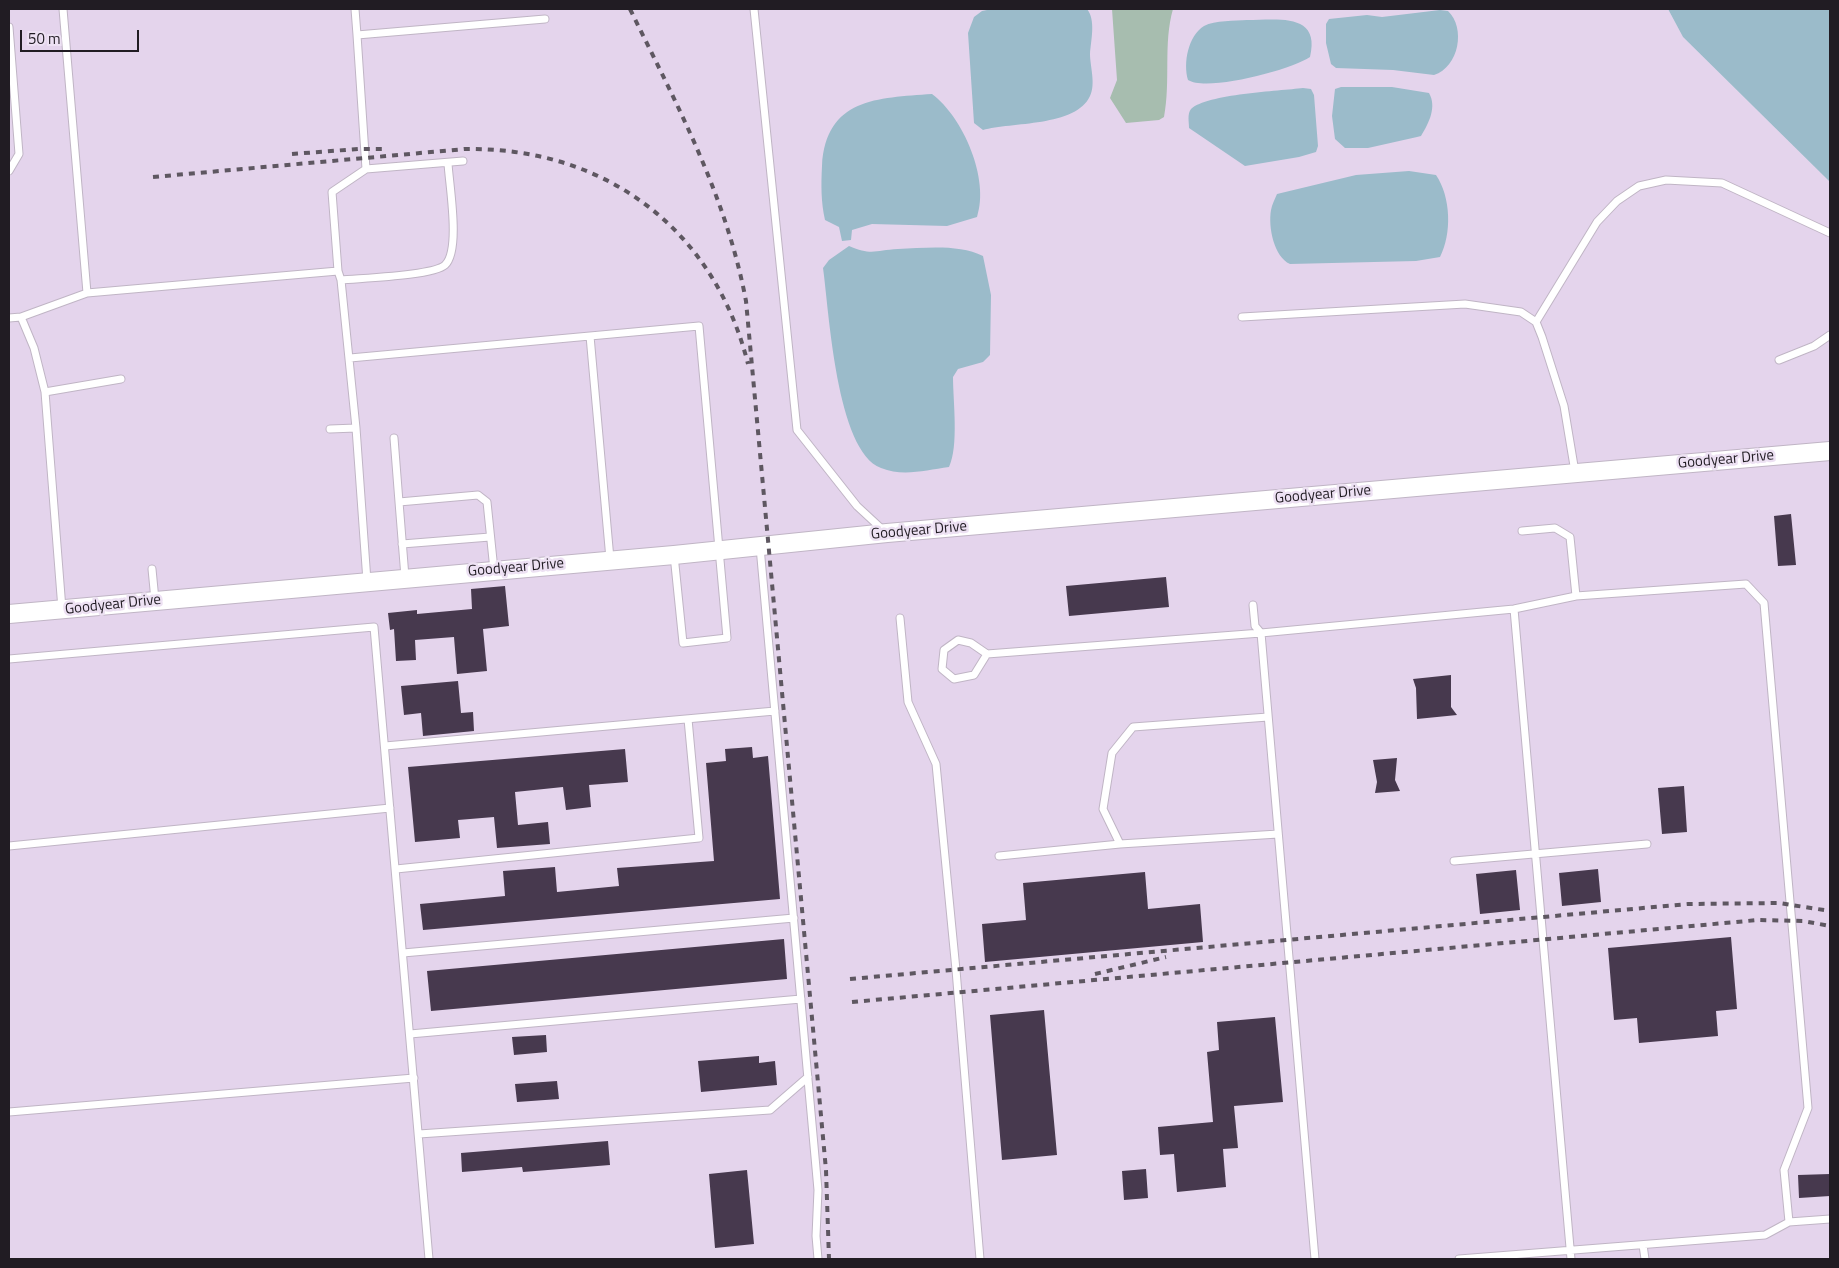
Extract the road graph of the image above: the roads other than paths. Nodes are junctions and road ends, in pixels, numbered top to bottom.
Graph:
1 (63, 9) edge
2 (355, 9) edge
3 (754, 9) edge
4 (545, 19) dead end
5 (9, 28) edge
6 (358, 35) junction
7 (463, 161) dead end
8 (448, 163) junction
9 (366, 169) junction
10 (9, 171) edge
11 (1830, 233) edge
12 (338, 270) junction
13 (342, 280) junction
14 (87, 293) junction
15 (21, 316) junction
16 (1242, 316) dead end
17 (9, 318) edge
18 (1536, 322) junction
19 (1830, 335) edge
20 (590, 336) junction
21 (350, 358) junction
22 (1778, 360) dead end
23 (121, 379) dead end
24 (45, 392) junction
25 (356, 428) junction
26 (330, 429) dead end
27 (394, 438) dead end
28 (1830, 451) edge
29 (1575, 473) junction
30 (399, 502) junction
31 (1522, 531) dead end
32 (886, 533) junction
33 (490, 537) junction
34 (402, 544) junction
35 (760, 545) junction
36 (719, 551) junction
37 (674, 555) junction
38 (610, 560) junction
39 (152, 569) dead end
40 (494, 570) junction
41 (405, 577) junction
42 (367, 581) junction
43 (1576, 596) junction
44 (155, 601) junction
45 (1253, 604) dead end
46 (1514, 609) junction
47 (62, 610) junction
48 (9, 614) edge
49 (900, 618) dead end
50 (1261, 633) junction
51 (987, 654) junction
52 (9, 659) edge
53 (775, 711) junction
54 (1268, 717) junction
55 (688, 719) junction
56 (385, 746) junction
57 (390, 808) junction
58 (1278, 834) junction
59 (1120, 844) junction
60 (1647, 844) dead end
61 (9, 846) edge
62 (1536, 854) junction
63 (999, 856) dead end
64 (1454, 861) dead end
65 (396, 869) junction
66 (794, 918) junction
67 (403, 953) junction
68 (801, 998) junction
69 (410, 1034) junction
70 (808, 1077) junction
71 (414, 1078) junction
72 (9, 1112) edge
73 (419, 1134) junction
74 (1830, 1219) edge
75 (1789, 1222) junction
76 (1643, 1245) junction
77 (1571, 1255) edge
78 (1497, 1258) edge
79 (429, 1259) edge
80 (818, 1259) edge
81 (980, 1259) edge
82 (1315, 1259) edge
83 (1459, 1259) edge
84 (1645, 1259) edge

1 - 14 lane
2 - 6 lane
3 - 32 lane
4 - 6 lane
5 - 10 lane
6 - 9 lane
7 - 8 lane
8 - 9 lane
8 - 13 lane
9 - 12 lane
11 - 18 lane
12 - 13 lane
12 - 14 lane
13 - 21 lane
14 - 15 lane
15 - 17 lane
15 - 24 lane
16 - 18 lane
18 - 29 lane
19 - 22 lane
20 - 21 lane
20 - 36 lane
20 - 38 lane
21 - 25 lane
23 - 24 lane
24 - 47 lane
25 - 26 lane
25 - 42 lane
27 - 30 lane
28 - 29 street, Goodyear Drive
29 - 32 street, Goodyear Drive
30 - 33 lane
30 - 34 lane
31 - 43 lane
32 - 35 street, Goodyear Drive
33 - 34 lane
33 - 40 lane
34 - 41 lane
35 - 36 street, Goodyear Drive
35 - 53 lane
36 - 37 street, Goodyear Drive
36 - 37 lane
37 - 38 street, Goodyear Drive
38 - 40 street, Goodyear Drive
39 - 44 lane
40 - 41 street, Goodyear Drive
41 - 42 street, Goodyear Drive
42 - 44 street, Goodyear Drive
43 - 46 lane
43 - 75 lane
44 - 47 street, Goodyear Drive
45 - 50 lane
46 - 50 lane
46 - 62 lane
47 - 48 street, Goodyear Drive
49 - 81 lane
50 - 51 lane
50 - 54 lane
51 - 51 lane
52 - 56 lane
53 - 55 lane
53 - 66 lane
54 - 58 lane
54 - 59 lane
55 - 56 lane
55 - 65 lane
56 - 57 lane
57 - 61 lane
57 - 65 lane
58 - 59 lane
58 - 82 lane
59 - 63 lane
60 - 62 lane
62 - 64 lane
62 - 77 lane
65 - 67 lane
66 - 67 lane
66 - 68 lane
67 - 69 lane
68 - 69 lane
68 - 70 lane
69 - 71 lane
70 - 73 lane
70 - 80 lane
71 - 72 lane
71 - 73 lane
73 - 79 lane
74 - 75 lane
75 - 76 lane
76 - 77 lane
76 - 84 lane
77 - 78 lane
78 - 83 lane

